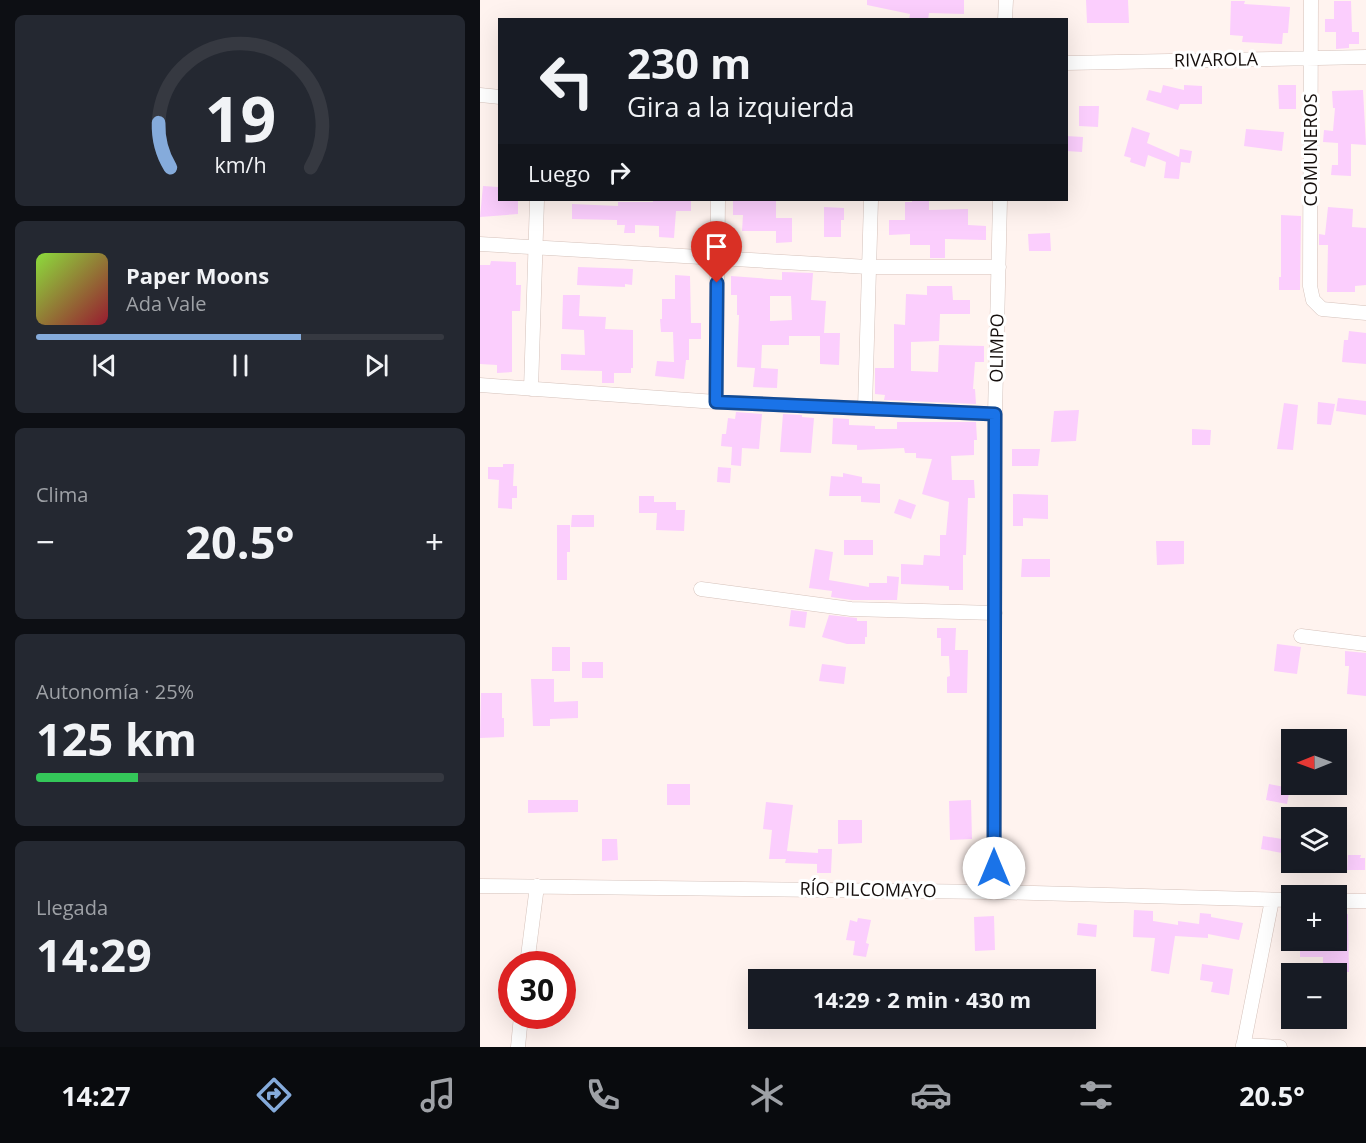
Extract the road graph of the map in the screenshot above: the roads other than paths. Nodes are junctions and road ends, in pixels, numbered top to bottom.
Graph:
1 (1005, 0) edge
2 (1311, 0) edge
3 (1005, 18) edge
4 (1366, 57) edge
5 (1311, 58) junction
6 (1068, 63) edge
7 (480, 95) edge
8 (498, 97) edge
9 (537, 201) edge
10 (718, 201) edge
11 (871, 201) edge
12 (1000, 201) edge
13 (480, 244) edge
14 (534, 249) junction
15 (717, 259) junction
16 (868, 267) junction
17 (999, 267) junction
18 (1366, 313) edge
19 (480, 385) edge
20 (531, 389) junction
21 (716, 402) junction
22 (864, 408) junction
23 (995, 414) junction
24 (701, 589) dead end
25 (994, 613) junction
26 (1301, 636) dead end
27 (1366, 644) edge
28 (480, 886) edge
29 (537, 886) junction
30 (994, 892) junction
31 (1272, 900) junction
32 (1281, 900) edge
33 (1347, 901) edge
34 (1366, 901) edge
35 (529, 951) edge
36 (520, 1029) edge
37 (1243, 1046) edge
38 (518, 1047) edge
39 (1280, 1047) edge

1 - 3 street
2 - 5 street, COMUNEROS
4 - 5 street, RIVAROLA
5 - 6 street, RIVAROLA
5 - 18 street, COMUNEROS
7 - 8 street
9 - 14 street
10 - 15 street
11 - 16 street
12 - 17 street, OLIMPO
13 - 14 street
14 - 15 street
14 - 20 street
15 - 16 street
15 - 21 street
16 - 17 street
16 - 22 street
17 - 23 street, OLIMPO
19 - 20 street
20 - 21 street
21 - 22 street
22 - 23 street
23 - 25 street, OLIMPO
24 - 25 street
25 - 30 street, OLIMPO
26 - 27 street
28 - 29 street, RÍO PILCOMAYO
29 - 30 street, RÍO PILCOMAYO
29 - 35 street
30 - 31 street, RÍO PILCOMAYO
31 - 32 street, RÍO PILCOMAYO
31 - 37 street
33 - 34 street
36 - 38 street
37 - 39 street

